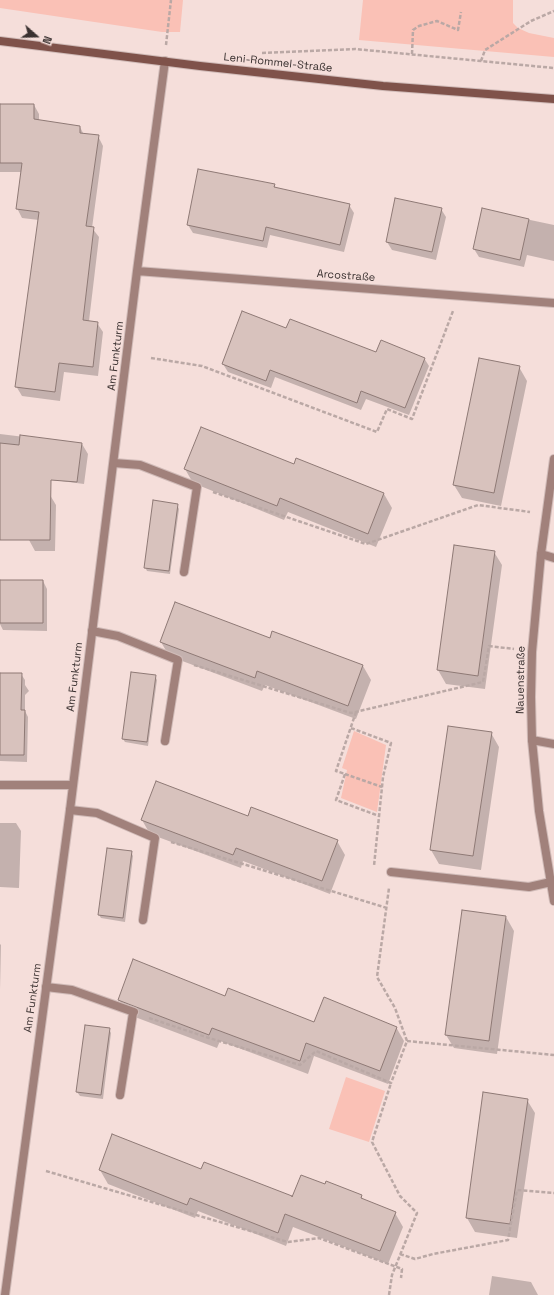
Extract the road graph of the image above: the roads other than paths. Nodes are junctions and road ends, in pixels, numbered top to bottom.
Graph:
1 (0, 41) edge
2 (165, 61) junction
3 (554, 99) edge
4 (137, 271) junction
5 (554, 303) edge
6 (554, 459) edge
7 (114, 463) junction
8 (541, 554) junction
9 (554, 558) edge
10 (184, 572) dead end
11 (92, 631) junction
12 (532, 740) junction
13 (165, 741) dead end
14 (554, 744) edge
15 (0, 785) edge
16 (72, 785) junction
17 (70, 810) junction
18 (391, 872) road end
19 (551, 882) junction
20 (554, 901) edge
21 (143, 920) dead end
22 (46, 987) junction
23 (120, 1094) dead end
24 (5, 1295) edge

1 - 2 main road, Leni-Rommel-Straße
2 - 3 main road, Leni-Rommel-Straße
2 - 4 street, Am Funkturm
4 - 5 street, Arcostraße
4 - 7 street, Am Funkturm
6 - 8 street, Nauenstraße
7 - 10 street
7 - 11 street, Am Funkturm
8 - 9 street
8 - 12 street, Nauenstraße
11 - 13 street
11 - 16 street, Am Funkturm
12 - 14 street
12 - 19 street, Nauenstraße
15 - 16 street
16 - 17 street, Am Funkturm
17 - 21 street
17 - 22 street, Am Funkturm
18 - 19 street
19 - 20 street, Nauenstraße
22 - 23 street
22 - 24 street, Am Funkturm

